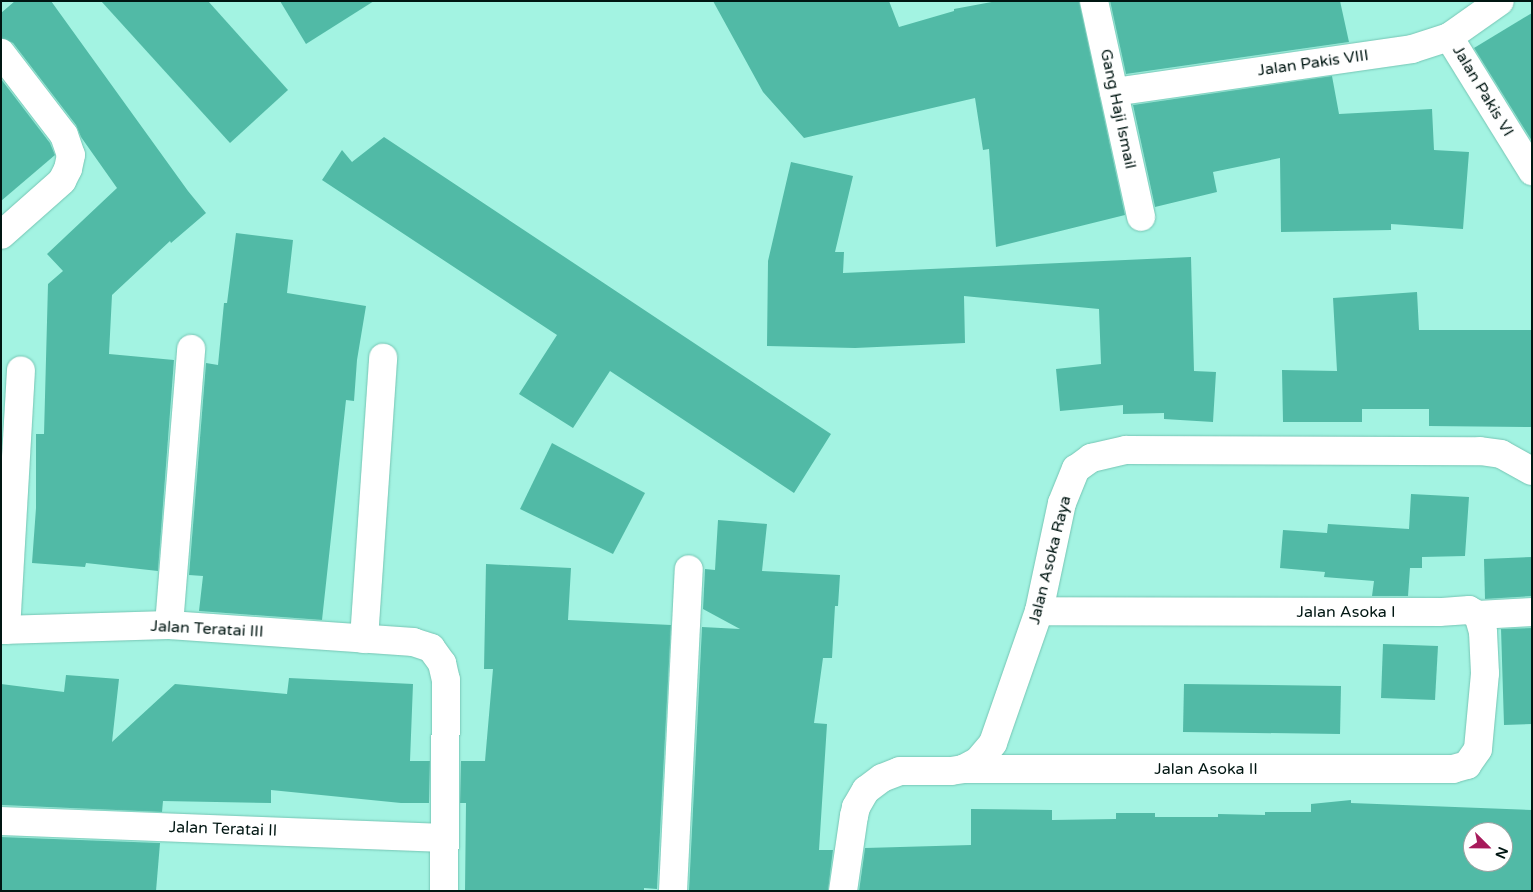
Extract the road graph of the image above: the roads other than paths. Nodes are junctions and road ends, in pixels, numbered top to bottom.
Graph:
1 (1094, 1) edge
2 (1500, 1) edge
3 (1449, 36) junction
4 (1, 53) edge
5 (1114, 92) junction
6 (1532, 171) edge
7 (1141, 217) dead end
8 (1, 235) edge
9 (191, 349) dead end
10 (383, 358) dead end
11 (21, 370) dead end
12 (1532, 471) edge
13 (689, 569) dead end
14 (1039, 611) junction
15 (1532, 612) edge
16 (1478, 616) junction
17 (169, 625) junction
18 (3, 630) edge
19 (364, 639) junction
20 (963, 769) junction
21 (1, 821) edge
22 (444, 838) junction
23 (444, 891) edge
24 (673, 891) edge
25 (843, 891) edge

1 - 5 street, Gang Haji Ismail
2 - 3 street, Jalan Pakis VIII
3 - 5 street, Jalan Pakis VIII
3 - 6 street, Jalan Pakis VI
4 - 8 street
5 - 7 street, Gang Haji Ismail
9 - 17 street
10 - 19 street
11 - 18 street
12 - 14 street, Jalan Asoka Raya
13 - 24 street
14 - 16 street, Jalan Asoka I
14 - 20 street, Jalan Asoka Raya
15 - 16 street, Jalan Asoka I
16 - 20 street, Jalan Asoka II
17 - 18 street, Jalan Teratai III
17 - 19 street, Jalan Teratai III
19 - 22 street, Jalan Teratai III
20 - 25 street
21 - 22 street, Jalan Teratai II
22 - 23 street, Jalan Teratai III

